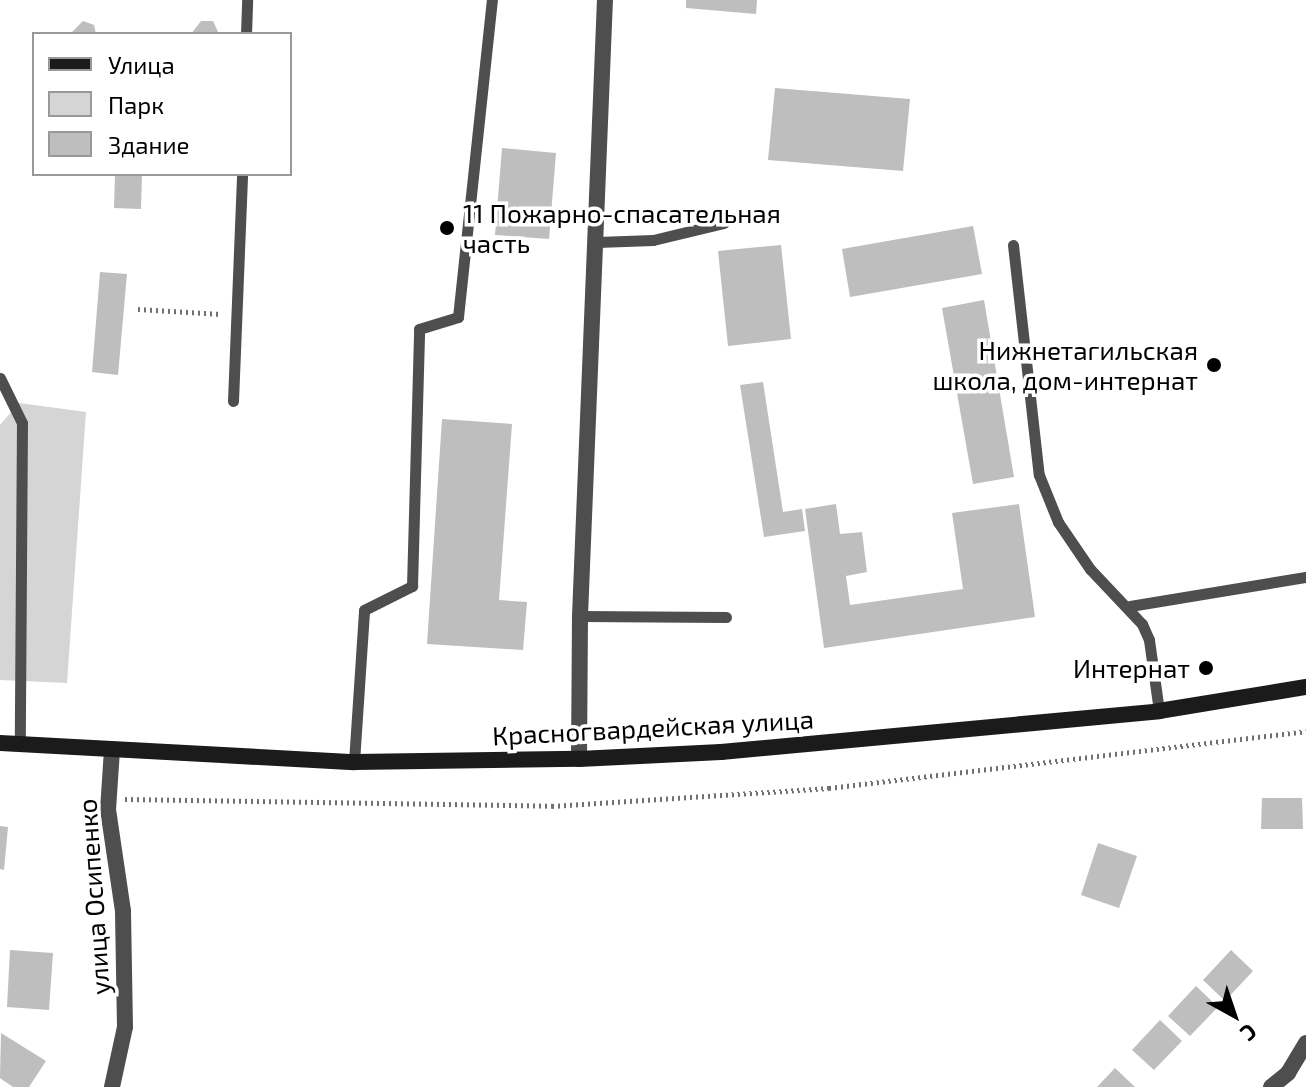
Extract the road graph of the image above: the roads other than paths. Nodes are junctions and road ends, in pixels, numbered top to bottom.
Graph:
1 (247, 0) edge
2 (492, 0) edge
3 (605, 0) edge
4 (246, 32) edge
5 (242, 176) edge
6 (724, 223) dead end
7 (597, 242) junction
8 (1013, 245) dead end
9 (0, 378) edge
10 (233, 401) dead end
11 (1306, 577) edge
12 (1130, 606) junction
13 (580, 616) junction
14 (726, 617) dead end
15 (1306, 687) edge
16 (1159, 711) junction
17 (0, 743) edge
18 (20, 744) junction
19 (112, 750) junction
20 (579, 759) junction
21 (354, 762) junction
22 (1306, 1043) edge
23 (1290, 1080) edge
24 (112, 1087) edge
25 (1271, 1087) edge

1 - 4 lane
2 - 21 lane
3 - 7 street
5 - 10 lane
6 - 7 lane
7 - 13 street
8 - 12 lane
9 - 18 lane
11 - 12 lane
12 - 16 lane
13 - 14 lane
13 - 20 street
15 - 16 main road, Красногвардейская улица
16 - 20 main road, Красногвардейская улица
17 - 18 main road, Красногвардейская улица
18 - 19 main road, Красногвардейская улица
19 - 21 main road, Красногвардейская улица
19 - 24 street, улица Осипенко
20 - 21 main road, Красногвардейская улица
22 - 23 street
23 - 25 street

